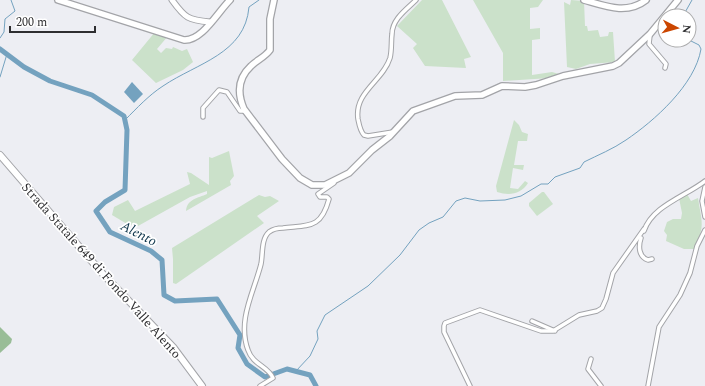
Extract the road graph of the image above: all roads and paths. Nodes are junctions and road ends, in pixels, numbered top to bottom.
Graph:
1 (58, 0) edge
2 (172, 0) edge
3 (230, 0) edge
4 (274, 0) edge
5 (416, 0) edge
6 (584, 0) edge
7 (646, 0) edge
8 (678, 0) edge
9 (197, 21) junction
10 (210, 22) junction
11 (205, 28) junction
12 (650, 34) junction
13 (666, 68) dead end
14 (246, 111) junction
15 (203, 116) dead end
16 (393, 132) junction
17 (0, 155) edge
18 (339, 178) junction
19 (705, 182) edge
20 (705, 187) edge
21 (705, 217) edge
22 (644, 229) junction
23 (705, 230) edge
24 (652, 260) dead end
25 (532, 321) dead end
26 (555, 331) junction
27 (591, 359) dead end
28 (202, 386) edge
29 (260, 386) edge
30 (470, 386) edge
31 (602, 386) edge
32 (648, 386) edge

1 - 11 main road
2 - 9 main road
3 - 10 main road
4 - 14 main road
5 - 16 street
6 - 7 main road
8 - 12 main road
9 - 10 main road
9 - 11 main road
10 - 11 main road
12 - 13 street
12 - 16 main road
14 - 15 street
14 - 18 main road
16 - 18 main road
17 - 28 highway, Strada Statale 649 di Fondo Valle Alento
18 - 29 street
19 - 22 street
20 - 21 street
22 - 24 street
22 - 26 street
23 - 32 street
25 - 26 street
26 - 30 street
27 - 31 street

